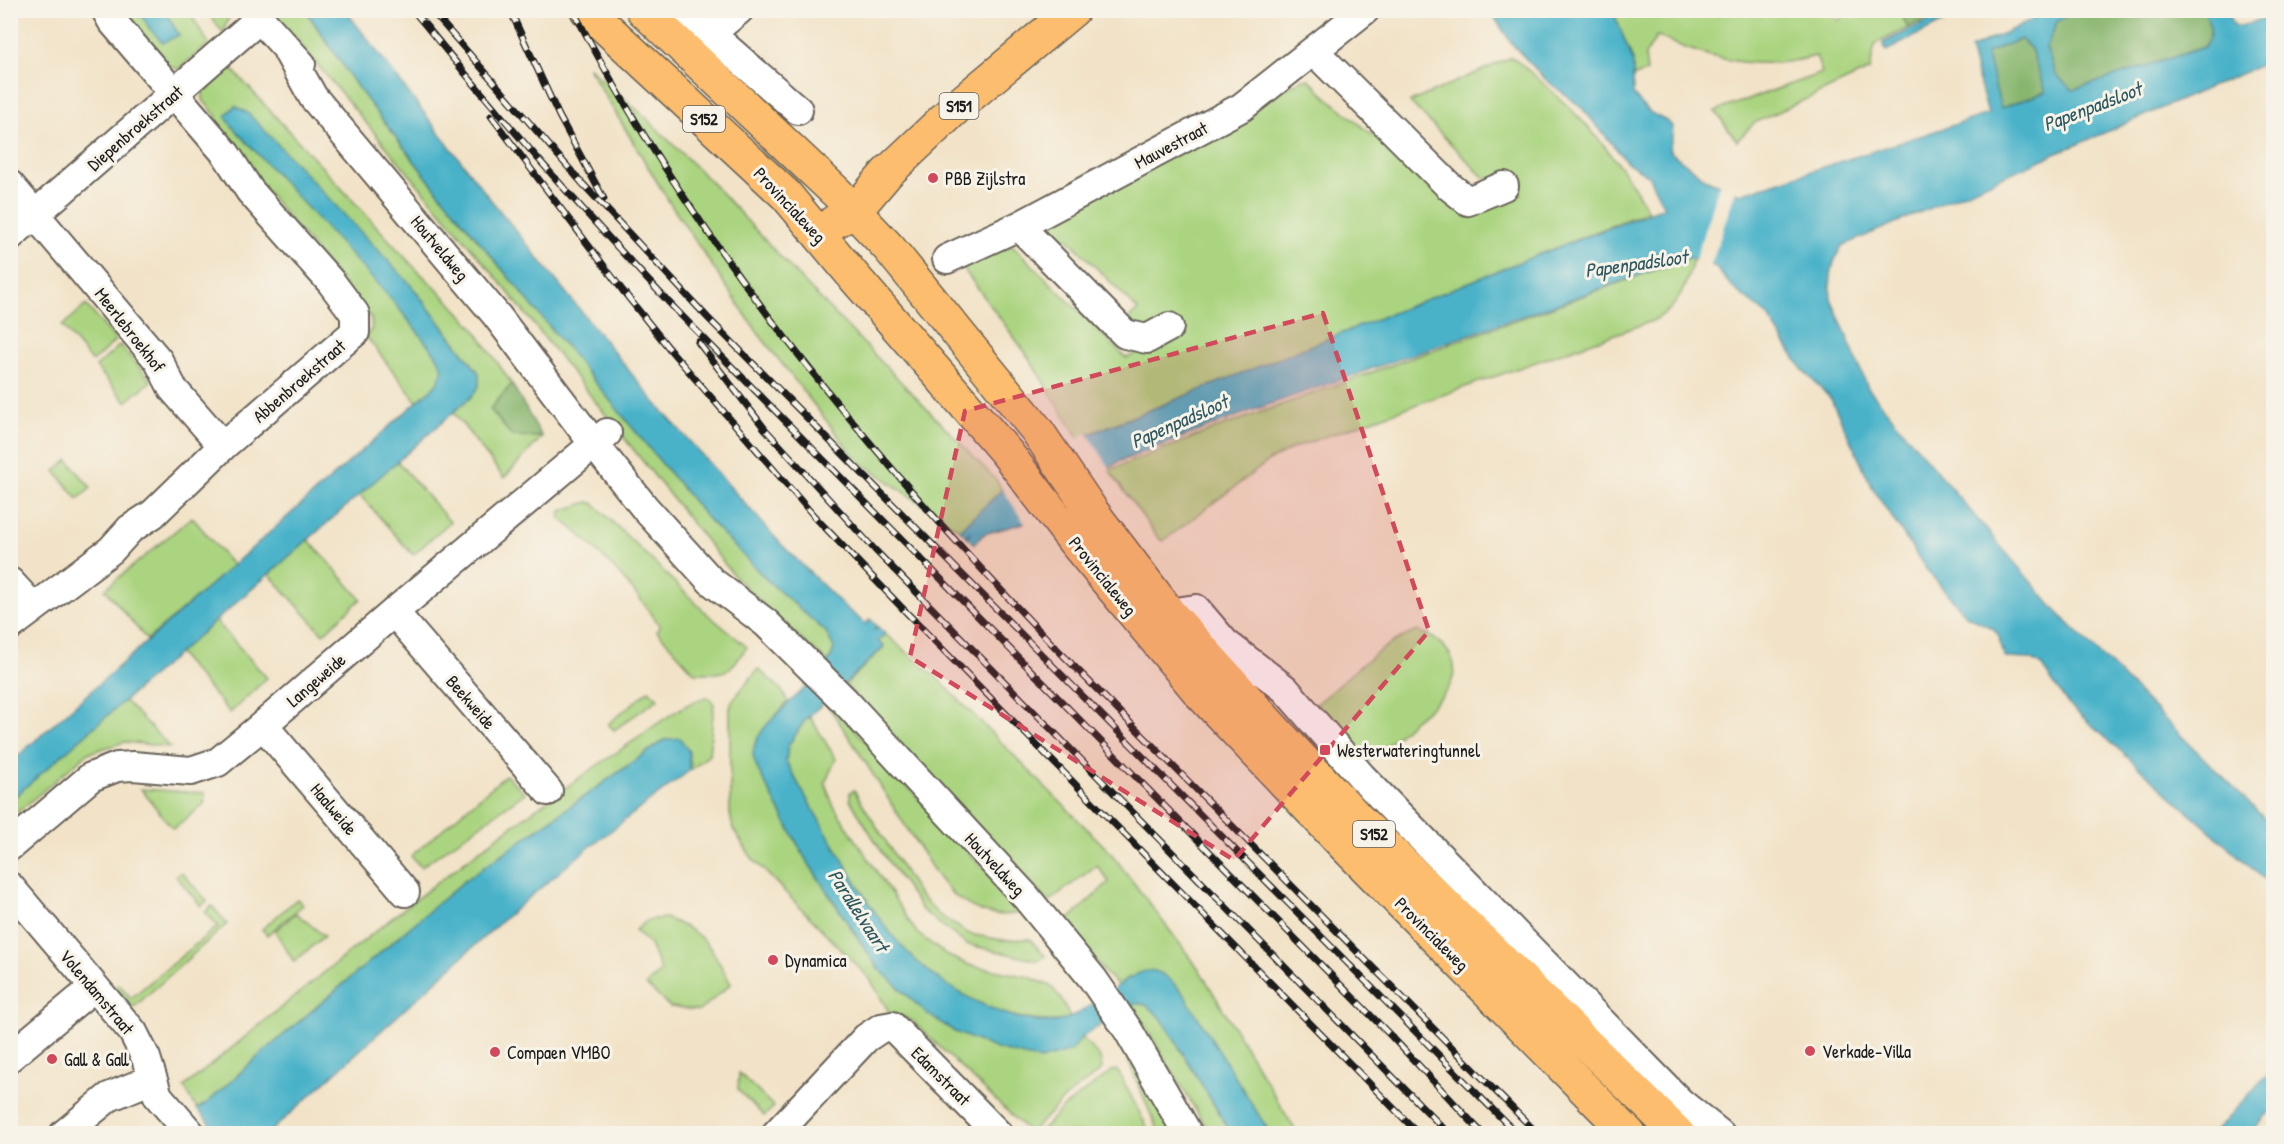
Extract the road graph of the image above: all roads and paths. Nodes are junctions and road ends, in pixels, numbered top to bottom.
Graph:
1 (106, 10) edge
2 (587, 10) edge
3 (642, 10) edge
4 (683, 10) edge
5 (739, 10) edge
6 (1040, 10) edge
7 (1073, 10) edge
8 (1365, 10) edge
9 (256, 15) edge
10 (709, 34) junction
11 (1314, 51) junction
12 (174, 93) junction
13 (798, 110) dead end
14 (10, 185) edge
15 (1504, 186) dead end
16 (846, 202) junction
17 (35, 215) junction
18 (1019, 226) junction
19 (816, 231) junction
20 (10, 236) edge
21 (947, 259) dead end
22 (1169, 327) dead end
23 (601, 438) junction
24 (223, 446) junction
25 (10, 582) edge
26 (33, 607) junction
27 (394, 612) junction
28 (1169, 613) junction
29 (10, 626) edge
30 (263, 725) junction
31 (548, 791) dead end
32 (10, 846) edge
33 (10, 887) edge
34 (405, 892) dead end
35 (94, 987) junction
36 (10, 1057) edge
37 (152, 1079) junction
38 (64, 1134) edge
39 (191, 1134) edge
40 (776, 1134) edge
41 (998, 1134) edge
42 (1188, 1134) edge
43 (1629, 1134) edge
44 (1678, 1134) edge
45 (1720, 1134) edge

1 - 12 street, Abbenbroekstraat
2 - 19 main road, Provincialeweg / S152
3 - 16 main road, Provincialeweg / S152
4 - 10 street
5 - 10 street
6 - 16 main road, S151
7 - 16 main road, S151
8 - 11 street, Mauvestraat
9 - 12 street, Diepenbroekstraat
9 - 23 street, Houtveldweg
10 - 13 street
11 - 15 street
11 - 18 street, Mauvestraat
12 - 17 street, Diepenbroekstraat
12 - 24 street, Abbenbroekstraat
14 - 17 street, Meerlebroekhof
16 - 19 main road, S151
16 - 28 main road, Provincialeweg / S152
17 - 20 street, Diepenbroekstraat
17 - 24 street, Meerlebroekhof
18 - 21 street, Mauvestraat
18 - 22 street
19 - 43 main road, Provincialeweg / S152
23 - 27 street, Langeweide
23 - 42 street, Houtveldweg
24 - 26 street, Abbenbroekstraat
25 - 26 street
26 - 29 street, Abbenbroekstraat
27 - 30 street, Langeweide
27 - 31 street, Beekweide
28 - 44 main road, Provincialeweg / S152
28 - 45 street
30 - 32 street, Langeweide
30 - 34 street, Haalweide
33 - 35 street, Volendamstraat
35 - 36 street
35 - 37 street, Volendamstraat
37 - 38 street
37 - 39 street, Volendamstraat
40 - 41 street, Edamstraat

